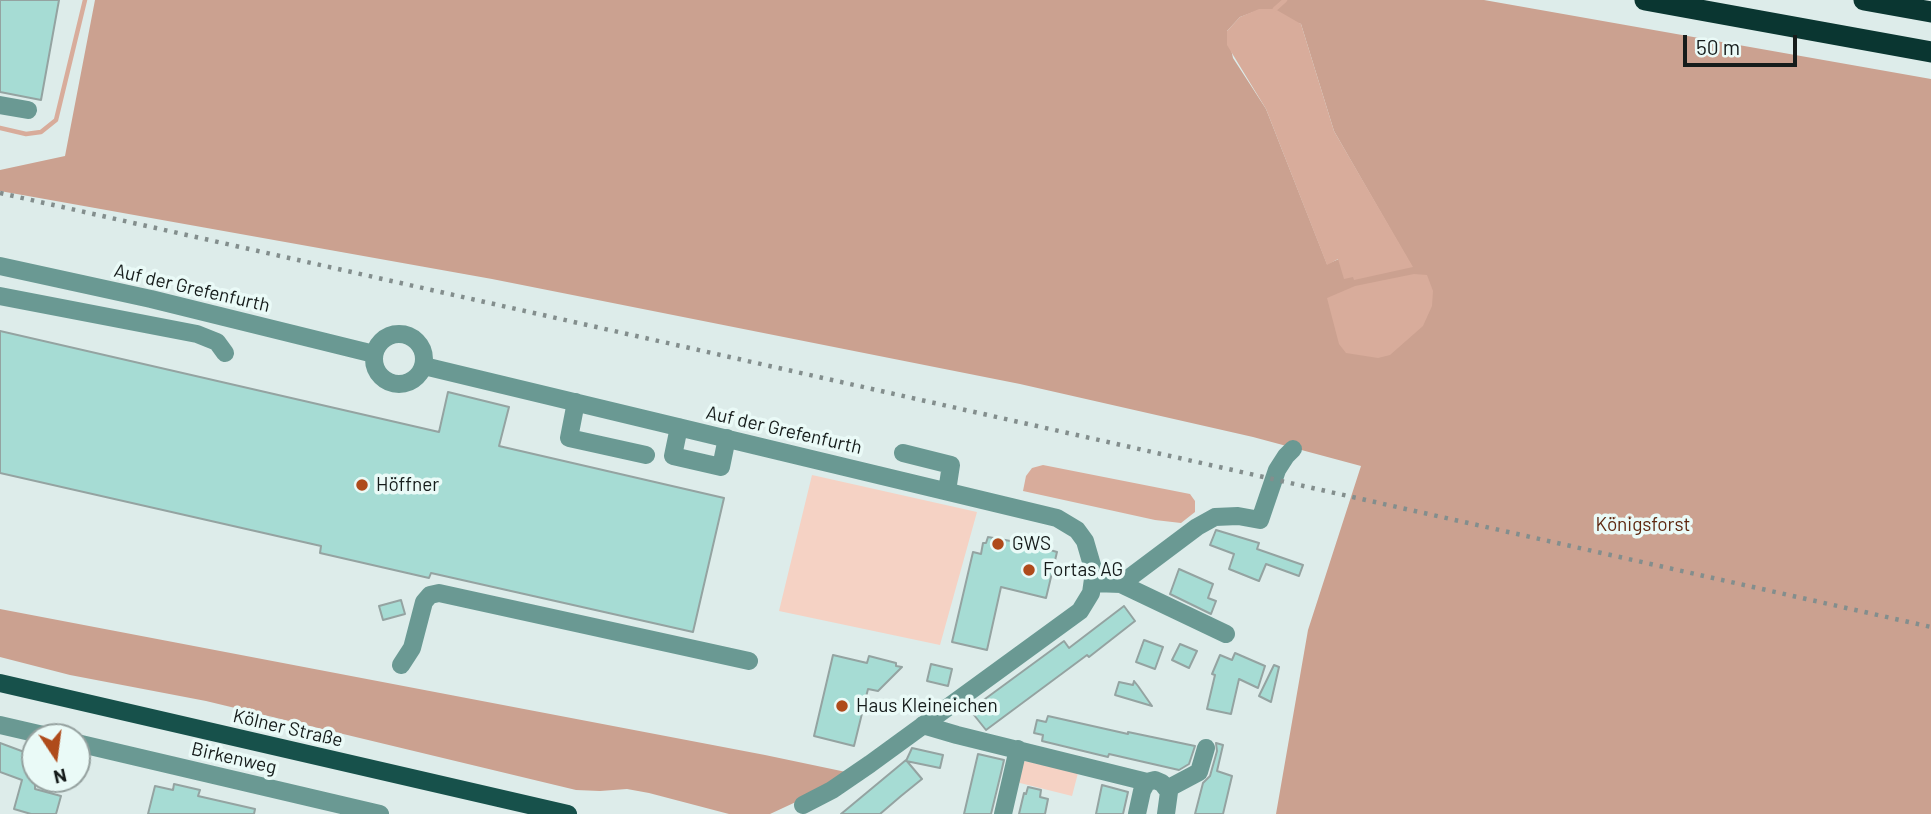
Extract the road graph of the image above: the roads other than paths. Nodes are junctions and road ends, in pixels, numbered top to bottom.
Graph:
1 (1645, 0) edge
2 (1864, 0) edge
3 (1931, 12) edge
4 (1931, 52) edge
5 (0, 105) edge
6 (28, 110) dead end
7 (0, 266) edge
8 (0, 296) edge
9 (225, 353) dead end
10 (374, 354) junction
11 (424, 366) junction
12 (576, 402) junction
13 (679, 427) junction
14 (727, 438) junction
15 (1293, 449) dead end
16 (903, 453) dead end
17 (646, 455) dead end
18 (947, 491) junction
19 (1093, 583) junction
20 (1121, 584) junction
21 (1226, 634) dead end
22 (749, 661) dead end
23 (401, 665) dead end
24 (0, 683) edge
25 (0, 725) edge
26 (923, 725) junction
27 (21, 730) edge
28 (91, 746) edge
29 (1206, 748) dead end
30 (1018, 749) junction
31 (1147, 782) junction
32 (1167, 789) junction
33 (803, 805) dead end
34 (380, 814) edge
35 (568, 814) edge
36 (1003, 814) edge
37 (1138, 814) edge
38 (1166, 814) edge

1 - 4 highway
2 - 3 highway
5 - 6 street
7 - 10 street, Auf der Grefenfurth
8 - 9 street
10 - 11 street
10 - 11 street
11 - 12 street, Auf der Grefenfurth
12 - 13 street, Auf der Grefenfurth
12 - 17 street
13 - 14 street, Auf der Grefenfurth
13 - 14 street
14 - 18 street, Auf der Grefenfurth
15 - 20 street
16 - 18 street
18 - 19 street, Auf der Grefenfurth
19 - 20 street
19 - 26 street
20 - 21 street
22 - 23 street
24 - 35 main road, Kölner Straße
25 - 27 street
26 - 30 street
26 - 33 street
28 - 34 street, Birkenweg
29 - 32 street
30 - 31 street
30 - 36 street
31 - 32 street
31 - 37 street
32 - 38 street

